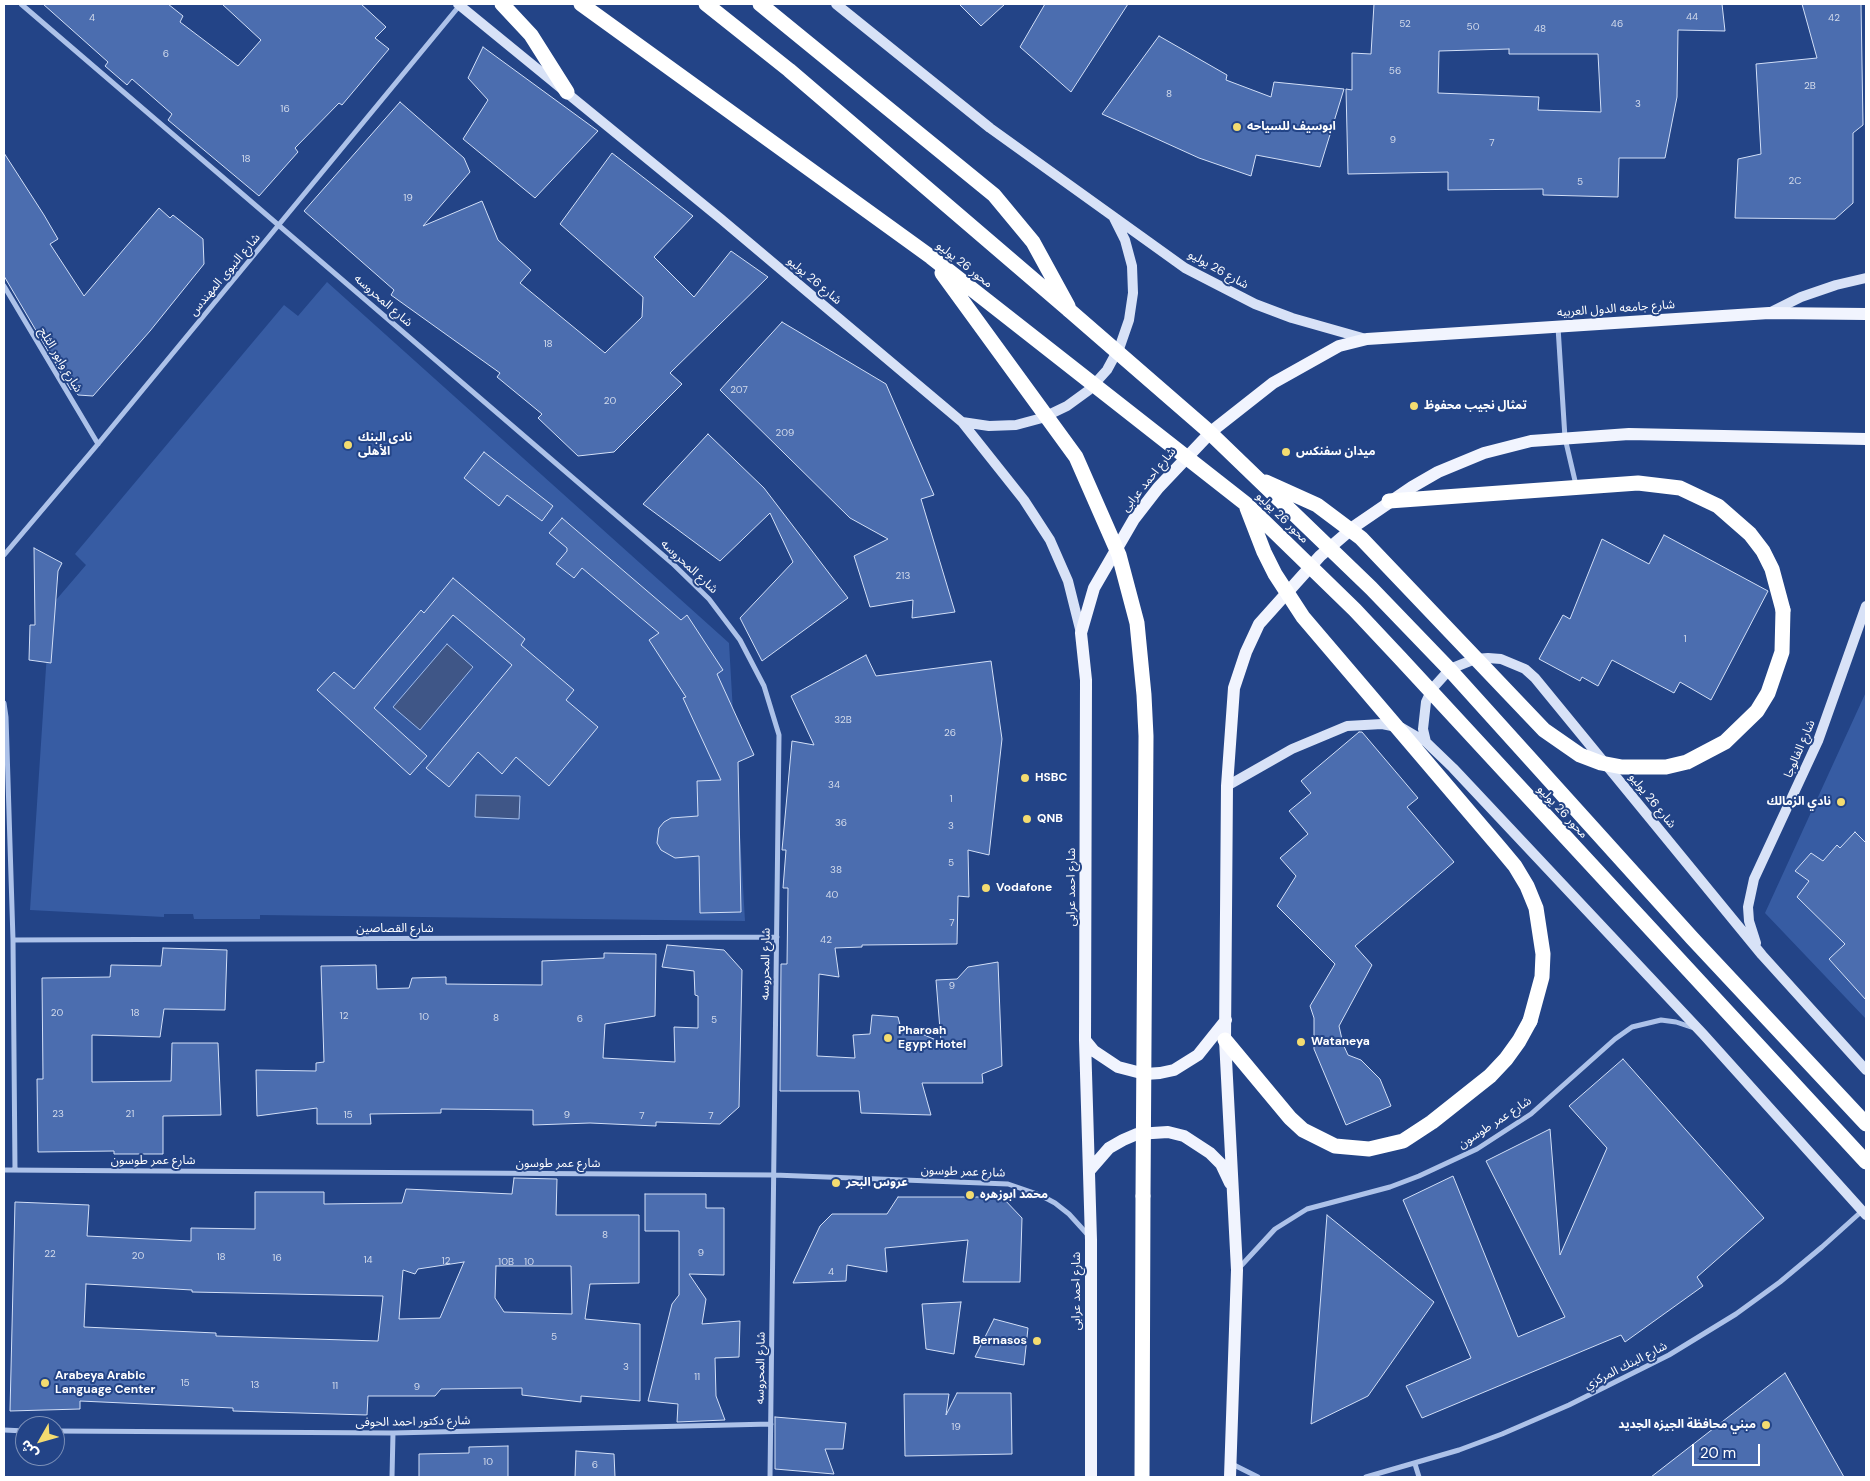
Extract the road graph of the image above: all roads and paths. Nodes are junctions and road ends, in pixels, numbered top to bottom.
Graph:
1 (20, 4) edge
2 (459, 4) edge
3 (502, 4) edge
4 (581, 4) edge
5 (706, 4) edge
6 (760, 4) edge
7 (836, 4) edge
8 (567, 92) junction
9 (1113, 215) junction
10 (280, 225) junction
11 (931, 257) junction
12 (1866, 278) edge
13 (4, 286) edge
14 (1070, 310) junction
15 (1769, 313) junction
16 (1866, 314) edge
17 (1558, 327) junction
18 (1367, 339) junction
19 (962, 422) junction
20 (1565, 438) junction
21 (1866, 439) edge
22 (98, 444) junction
23 (1259, 479) junction
24 (1577, 488) junction
25 (1389, 502) junction
26 (1246, 504) junction
27 (4, 555) edge
28 (1866, 606) edge
29 (1081, 633) junction
30 (4, 703) edge
31 (5, 718) edge
32 (1426, 742) junction
33 (1227, 786) junction
34 (777, 937) junction
35 (13, 940) junction
36 (1762, 955) junction
37 (1226, 1020) junction
38 (1704, 1034) junction
39 (1085, 1040) junction
40 (1225, 1040) junction
41 (1866, 1070) edge
42 (1866, 1124) edge
43 (1866, 1162) edge
44 (4, 1170) edge
45 (15, 1170) junction
46 (1089, 1171) junction
47 (774, 1175) junction
48 (1234, 1192) junction
49 (1864, 1213) edge
50 (1091, 1240) junction
51 (1237, 1270) junction
52 (770, 1424) junction
53 (65, 1432) edge
54 (393, 1433) junction
55 (1230, 1463) junction
56 (1414, 1464) junction
57 (392, 1477) edge
58 (770, 1477) edge
59 (1090, 1477) edge
60 (1142, 1477) edge
61 (1230, 1477) edge
62 (1258, 1477) edge
63 (1366, 1477) edge
64 (1419, 1477) edge

1 - 10 street, شارع المحروسه
2 - 8 main road, شارع 26 يوليو
2 - 10 street, شارع النبوى المهندس
3 - 8 highway
4 - 11 highway, محور 26 يوليو, bridge
5 - 14 highway, محور 26 يوليو
6 - 14 highway
7 - 9 main road, شارع 26 يوليو
8 - 19 main road, شارع 26 يوليو
9 - 18 main road, شارع 26 يوليو
9 - 19 main road
10 - 22 street, شارع النبوى المهندس
10 - 34 street, شارع المحروسه
11 - 26 highway, محور 26 يوليو, bridge
11 - 60 highway, bridge
12 - 15 main road
13 - 22 street, شارع وابور الثلج
14 - 23 highway, محور 26 يوليو, bridge
15 - 16 main road, شارع جامعه الدول العربيه
15 - 17 main road, شارع جامعه الدول العربيه
17 - 18 main road, شارع جامعه الدول العربيه
17 - 20 street
18 - 29 main road, شارع احمد عرابى
19 - 29 main road, شارع 26 يوليو
20 - 21 main road
20 - 24 street
20 - 25 main road
22 - 27 street, شارع النبوى المهندس
23 - 24 highway, bridge
23 - 42 highway, محور 26 يوليو, bridge
24 - 25 highway
25 - 33 main road
26 - 40 highway, bridge
26 - 43 highway, محور 26 يوليو, bridge
28 - 36 main road, شارع الفالوجا
29 - 39 main road, شارع احمد عرابى
30 - 31 street
31 - 35 street
32 - 33 main road
32 - 36 main road, شارع 26 يوليو
32 - 38 main road
33 - 37 main road
34 - 35 street, شارع القصاصين
34 - 47 street, شارع المحروسه
35 - 45 street
36 - 41 main road, شارع 26 يوليو
37 - 39 main road
37 - 40 main road
38 - 49 main road
38 - 51 street, شارع عمر طوسون
39 - 46 main road, شارع احمد عرابى
40 - 48 main road
44 - 45 street, شارع عمر طوسون
45 - 47 street, شارع عمر طوسون
46 - 48 main road
46 - 50 main road, شارع احمد عرابى
47 - 50 street, شارع عمر طوسون
47 - 52 street, شارع المحروسه
48 - 51 main road
49 - 56 street, شارع البنك المركزي
50 - 59 main road, شارع احمد عرابى
51 - 55 main road
52 - 54 street, شارع دكتور احمد الحوفى
52 - 58 street, شارع المحروسه
53 - 54 street, شارع دكتور احمد الحوفى
54 - 57 street
55 - 61 main road
55 - 62 street
56 - 63 street, شارع البنك المركزي
56 - 64 street

